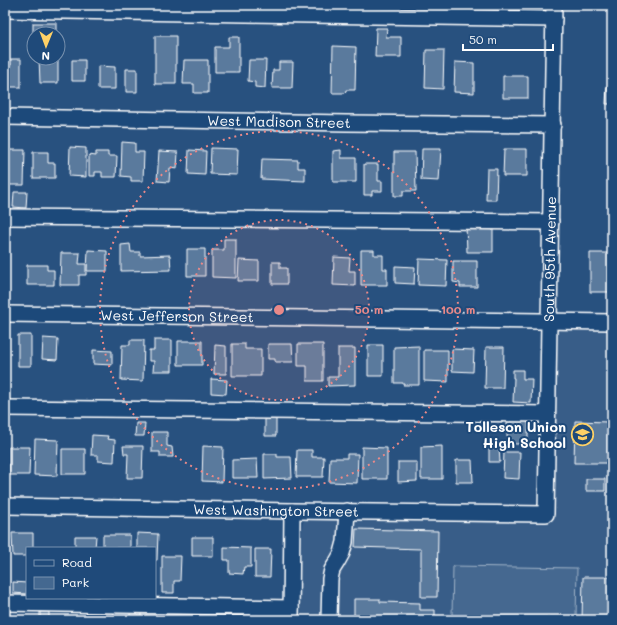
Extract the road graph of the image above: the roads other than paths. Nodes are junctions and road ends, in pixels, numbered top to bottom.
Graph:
1 (5, 10) edge
2 (554, 12) edge
3 (5, 118) edge
4 (553, 125) junction
5 (5, 217) edge
6 (551, 222) junction
7 (5, 314) edge
8 (549, 322) junction
9 (612, 322) edge
10 (5, 408) edge
11 (547, 414) junction
12 (5, 506) edge
13 (292, 511) junction
14 (346, 511) junction
15 (546, 514) joint
16 (5, 602) edge
17 (291, 614) edge
18 (329, 620) edge

1 - 2 street
2 - 4 street, South 95th Avenue
3 - 4 street, West Madison Street
4 - 6 street, South 95th Avenue
5 - 6 street
6 - 8 street, South 95th Avenue
7 - 8 street, West Jefferson Street
8 - 9 street, West Jefferson Street
8 - 11 street, South 95th Avenue
10 - 11 street
11 - 15 street, South 95th Avenue
12 - 13 street, West Washington Street
13 - 14 street, West Washington Street
13 - 17 street
14 - 15 street, West Washington Street
14 - 18 street
16 - 17 street

